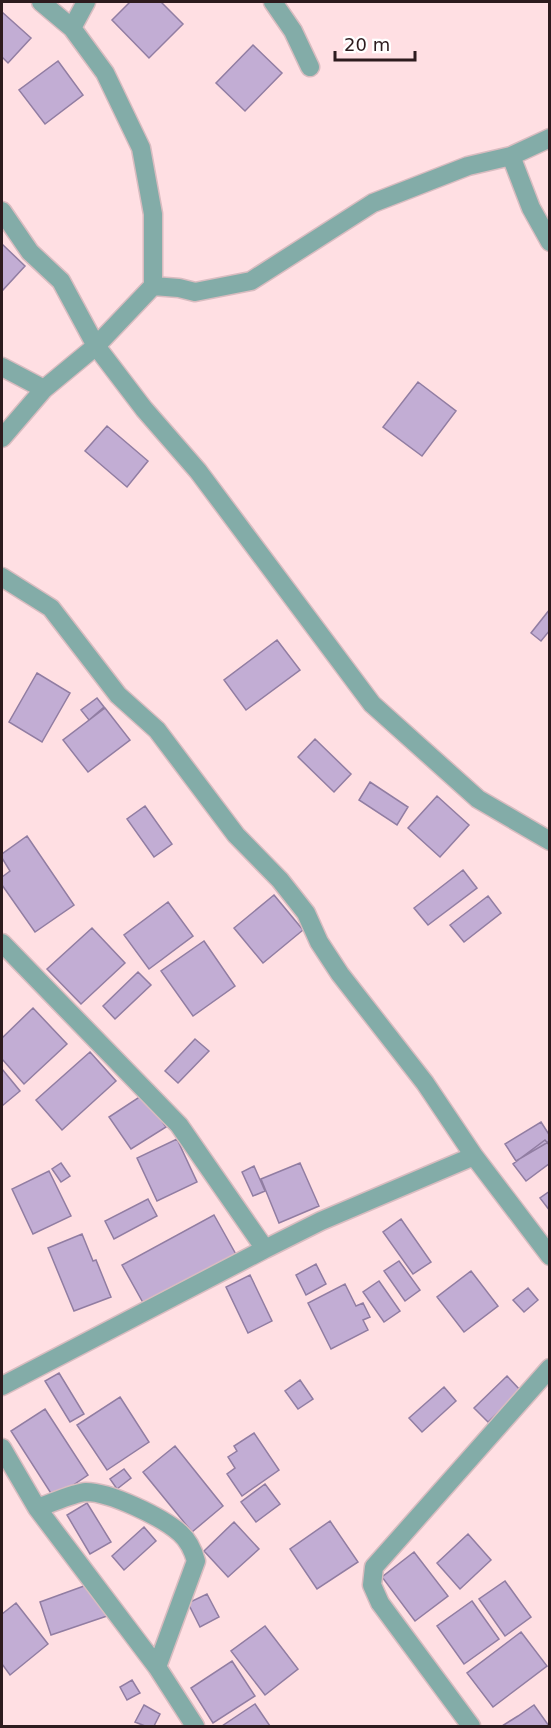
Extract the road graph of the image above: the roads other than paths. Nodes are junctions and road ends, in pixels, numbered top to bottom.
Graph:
1 (41, 2) edge
2 (86, 2) edge
3 (273, 2) edge
4 (72, 28) junction
5 (310, 67) dead end
6 (549, 138) edge
7 (511, 156) junction
8 (2, 211) edge
9 (549, 242) edge
10 (153, 286) junction
11 (96, 346) junction
12 (2, 367) edge
13 (44, 389) junction
14 (2, 438) edge
15 (2, 577) edge
16 (549, 841) edge
17 (2, 943) edge
18 (474, 1156) junction
19 (265, 1249) junction
20 (549, 1256) edge
21 (549, 1368) edge
22 (2, 1386) edge
23 (2, 1448) edge
24 (37, 1508) junction
25 (157, 1667) junction
26 (195, 1726) edge
27 (471, 1726) edge

1 - 4 street
2 - 4 street
3 - 5 street
4 - 10 street
6 - 7 street
7 - 9 street
7 - 10 street
8 - 11 street
10 - 11 street
11 - 13 street
11 - 16 street
12 - 13 street
13 - 14 street
15 - 18 street
17 - 19 street
18 - 19 street
18 - 20 street
19 - 22 street
21 - 27 street
23 - 24 street
24 - 25 street
24 - 25 street
25 - 26 street

